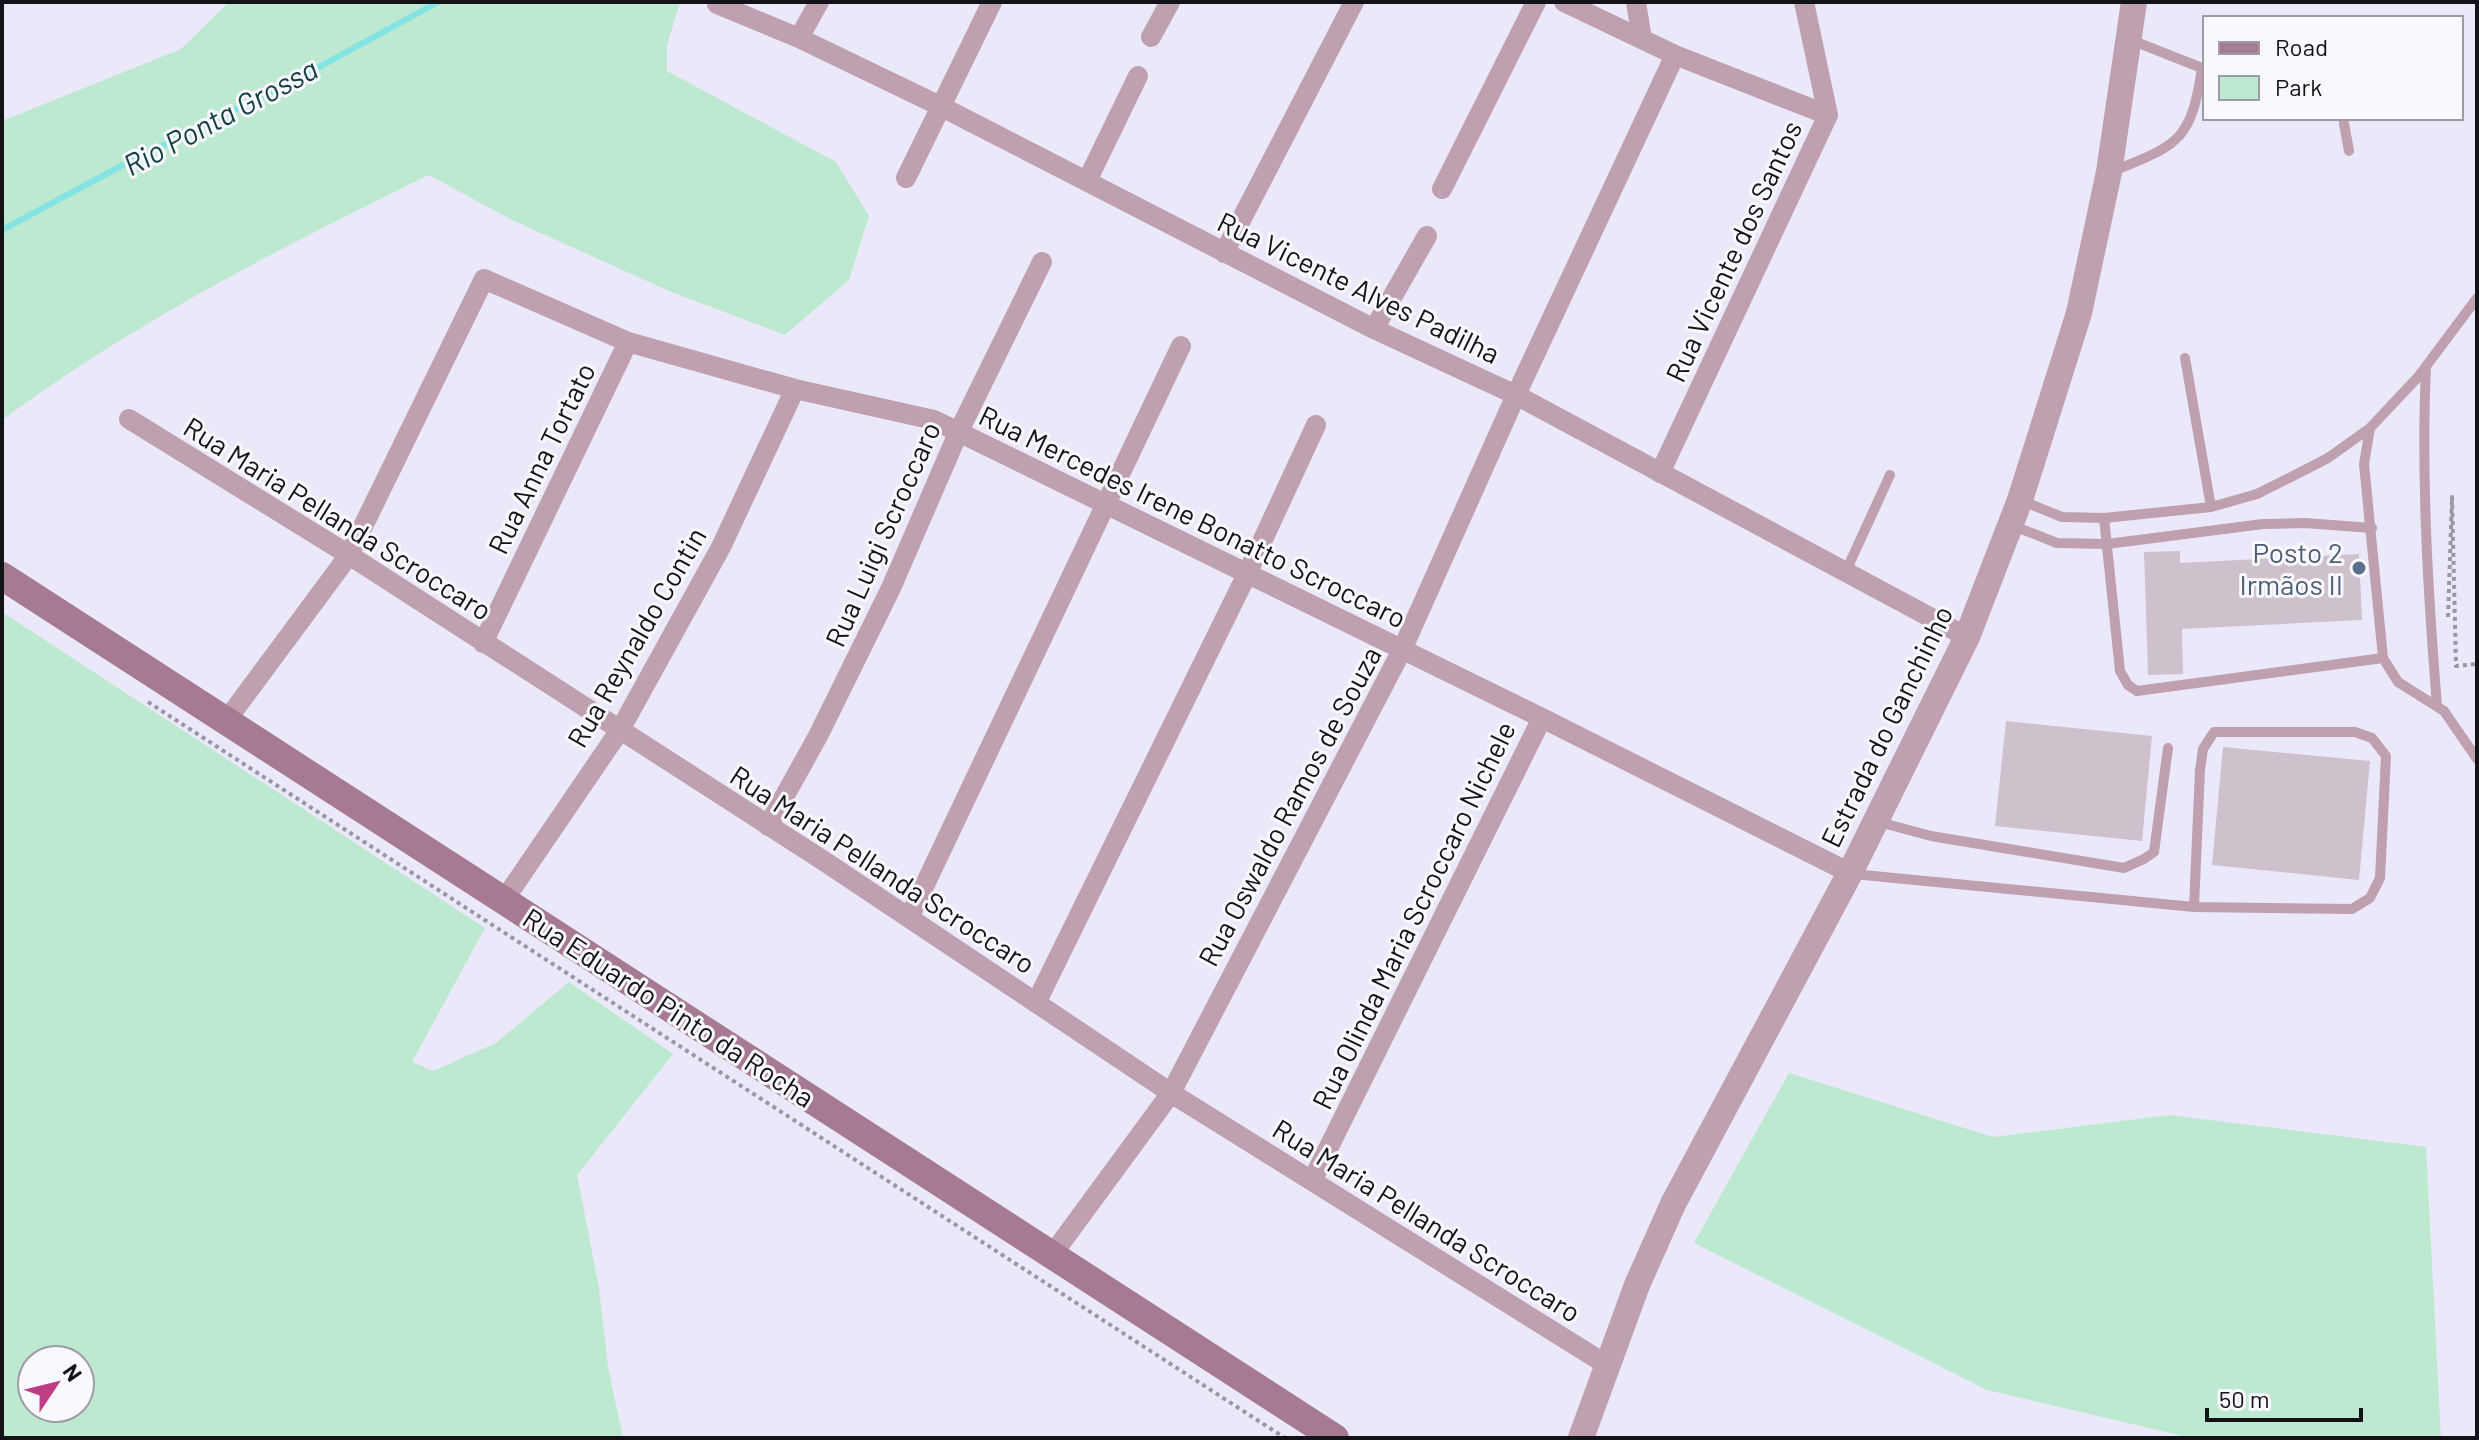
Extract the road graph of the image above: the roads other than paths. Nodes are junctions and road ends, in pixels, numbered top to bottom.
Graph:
1 (819, 2) edge
2 (992, 2) edge
3 (1170, 2) edge
4 (1354, 2) edge
5 (1536, 2) edge
6 (1564, 2) edge
7 (1636, 2) edge
8 (1804, 2) edge
9 (2134, 2) edge
10 (717, 4) dead end
11 (1151, 37) dead end
12 (799, 38) junction
13 (1642, 39) junction
14 (2129, 39) junction
15 (1675, 55) junction
16 (2203, 68) edge
17 (2203, 72) edge
18 (1138, 76) dead end
19 (940, 106) junction
20 (1828, 115) junction
21 (2343, 120) edge
22 (2349, 151) dead end
23 (2109, 172) junction
24 (906, 178) dead end
25 (1087, 181) junction
26 (1442, 189) dead end
27 (1427, 236) dead end
28 (1224, 253) junction
29 (1042, 262) dead end
30 (2477, 298) edge
31 (1374, 329) junction
32 (628, 342) junction
33 (1181, 346) dead end
34 (2185, 358) dead end
35 (2426, 364) junction
36 (795, 389) junction
37 (1516, 395) junction
38 (129, 419) dead end
39 (1316, 425) dead end
40 (2370, 428) junction
41 (959, 431) junction
42 (1660, 473) junction
43 (1890, 475) dead end
44 (2020, 500) junction
45 (1106, 504) junction
46 (2211, 507) junction
47 (2104, 518) junction
48 (2010, 525) junction
49 (2372, 528) junction
50 (2107, 544) junction
51 (349, 555) junction
52 (1846, 571) junction
53 (1247, 574) junction
54 (2, 576) edge
55 (1967, 637) junction
56 (483, 643) junction
57 (1402, 650) junction
58 (2383, 658) junction
59 (2437, 706) junction
60 (1542, 718) junction
61 (226, 721) junction
62 (620, 730) junction
63 (2168, 748) dead end
64 (2477, 759) edge
65 (1877, 821) junction
66 (768, 826) junction
67 (1850, 873) junction
68 (504, 900) junction
69 (2194, 907) junction
70 (909, 918) junction
71 (1036, 1003) junction
72 (1171, 1093) junction
73 (1312, 1181) junction
74 (1052, 1255) junction
75 (1607, 1365) junction
76 (1335, 1438) edge
77 (1581, 1438) edge

1 - 12 street
2 - 19 street
3 - 11 street
4 - 28 street
5 - 26 street
6 - 13 street
7 - 13 street
8 - 20 street, Rua Vicente dos Santos
9 - 14 street, Estrada do Ganchinho
10 - 12 street, Rua Vicente Alves Padilha
12 - 19 street, Rua Vicente Alves Padilha
13 - 15 street
14 - 16 lane
14 - 23 street, Estrada do Ganchinho
15 - 20 street
15 - 37 street, Rua Oswaldo Ramos de Souza
17 - 23 lane
18 - 25 street
19 - 24 street
19 - 25 street, Rua Vicente Alves Padilha
20 - 42 street, Rua Vicente dos Santos
21 - 22 lane
23 - 44 street, Estrada do Ganchinho
25 - 28 street, Rua Vicente Alves Padilha
27 - 31 street
28 - 31 street, Rua Vicente Alves Padilha
29 - 41 street, Rua Luigi Scroccaro
30 - 35 lane
31 - 37 street, Rua Vicente Alves Padilha
32 - 36 street, Rua Mercedes Irene Bonatto Scroccaro
32 - 51 street, Rua Mercedes Irene Bonatto Scroccaro
32 - 56 street, Rua Anna Tortato
33 - 45 street
34 - 46 lane
35 - 40 lane
35 - 59 lane
36 - 41 street, Rua Mercedes Irene Bonatto Scroccaro
36 - 62 street, Rua Reynaldo Contin
37 - 42 street, Rua Vicente Alves Padilha
37 - 57 street, Rua Oswaldo Ramos de Souza
38 - 51 street, Rua Maria Pellanda Scroccaro
39 - 53 street
40 - 46 lane
40 - 49 lane
41 - 45 street, Rua Mercedes Irene Bonatto Scroccaro
41 - 66 street, Rua Luigi Scroccaro
42 - 52 street, Rua Vicente Alves Padilha
43 - 52 lane
44 - 47 lane
44 - 48 street, Estrada do Ganchinho
45 - 53 street, Rua Mercedes Irene Bonatto Scroccaro
45 - 70 street
46 - 47 lane
47 - 50 lane
48 - 50 lane
48 - 55 street, Estrada do Ganchinho
49 - 50 lane
49 - 58 lane
50 - 58 lane
51 - 56 street, Rua Maria Pellanda Scroccaro
51 - 61 street
52 - 55 street, Rua Vicente Alves Padilha
53 - 57 street, Rua Mercedes Irene Bonatto Scroccaro
53 - 71 street
54 - 61 main road, Rua Eduardo Pinto da Rocha
55 - 65 street, Estrada do Ganchinho
56 - 62 street, Rua Maria Pellanda Scroccaro
57 - 60 street, Rua Mercedes Irene Bonatto Scroccaro
57 - 72 street, Rua Oswaldo Ramos de Souza
58 - 59 lane
59 - 64 lane
60 - 67 street, Rua Mercedes Irene Bonatto Scroccaro
60 - 73 street, Rua Olinda Maria Scroccaro Nichele
61 - 68 main road, Rua Eduardo Pinto da Rocha
62 - 66 street, Rua Maria Pellanda Scroccaro
62 - 68 street, Rua Reynaldo Contin
63 - 65 lane
65 - 67 street, Estrada do Ganchinho
66 - 70 street, Rua Maria Pellanda Scroccaro
67 - 69 lane
67 - 75 street, Estrada do Ganchinho
68 - 74 main road, Rua Eduardo Pinto da Rocha
69 - 69 lane
70 - 71 street, Rua Maria Pellanda Scroccaro
71 - 72 street, Rua Maria Pellanda Scroccaro
72 - 73 street, Rua Maria Pellanda Scroccaro
72 - 74 street, Rua Oswaldo Ramos de Souza
73 - 75 street, Rua Maria Pellanda Scroccaro
74 - 76 main road, Rua Eduardo Pinto da Rocha
75 - 77 street, Estrada do Ganchinho

